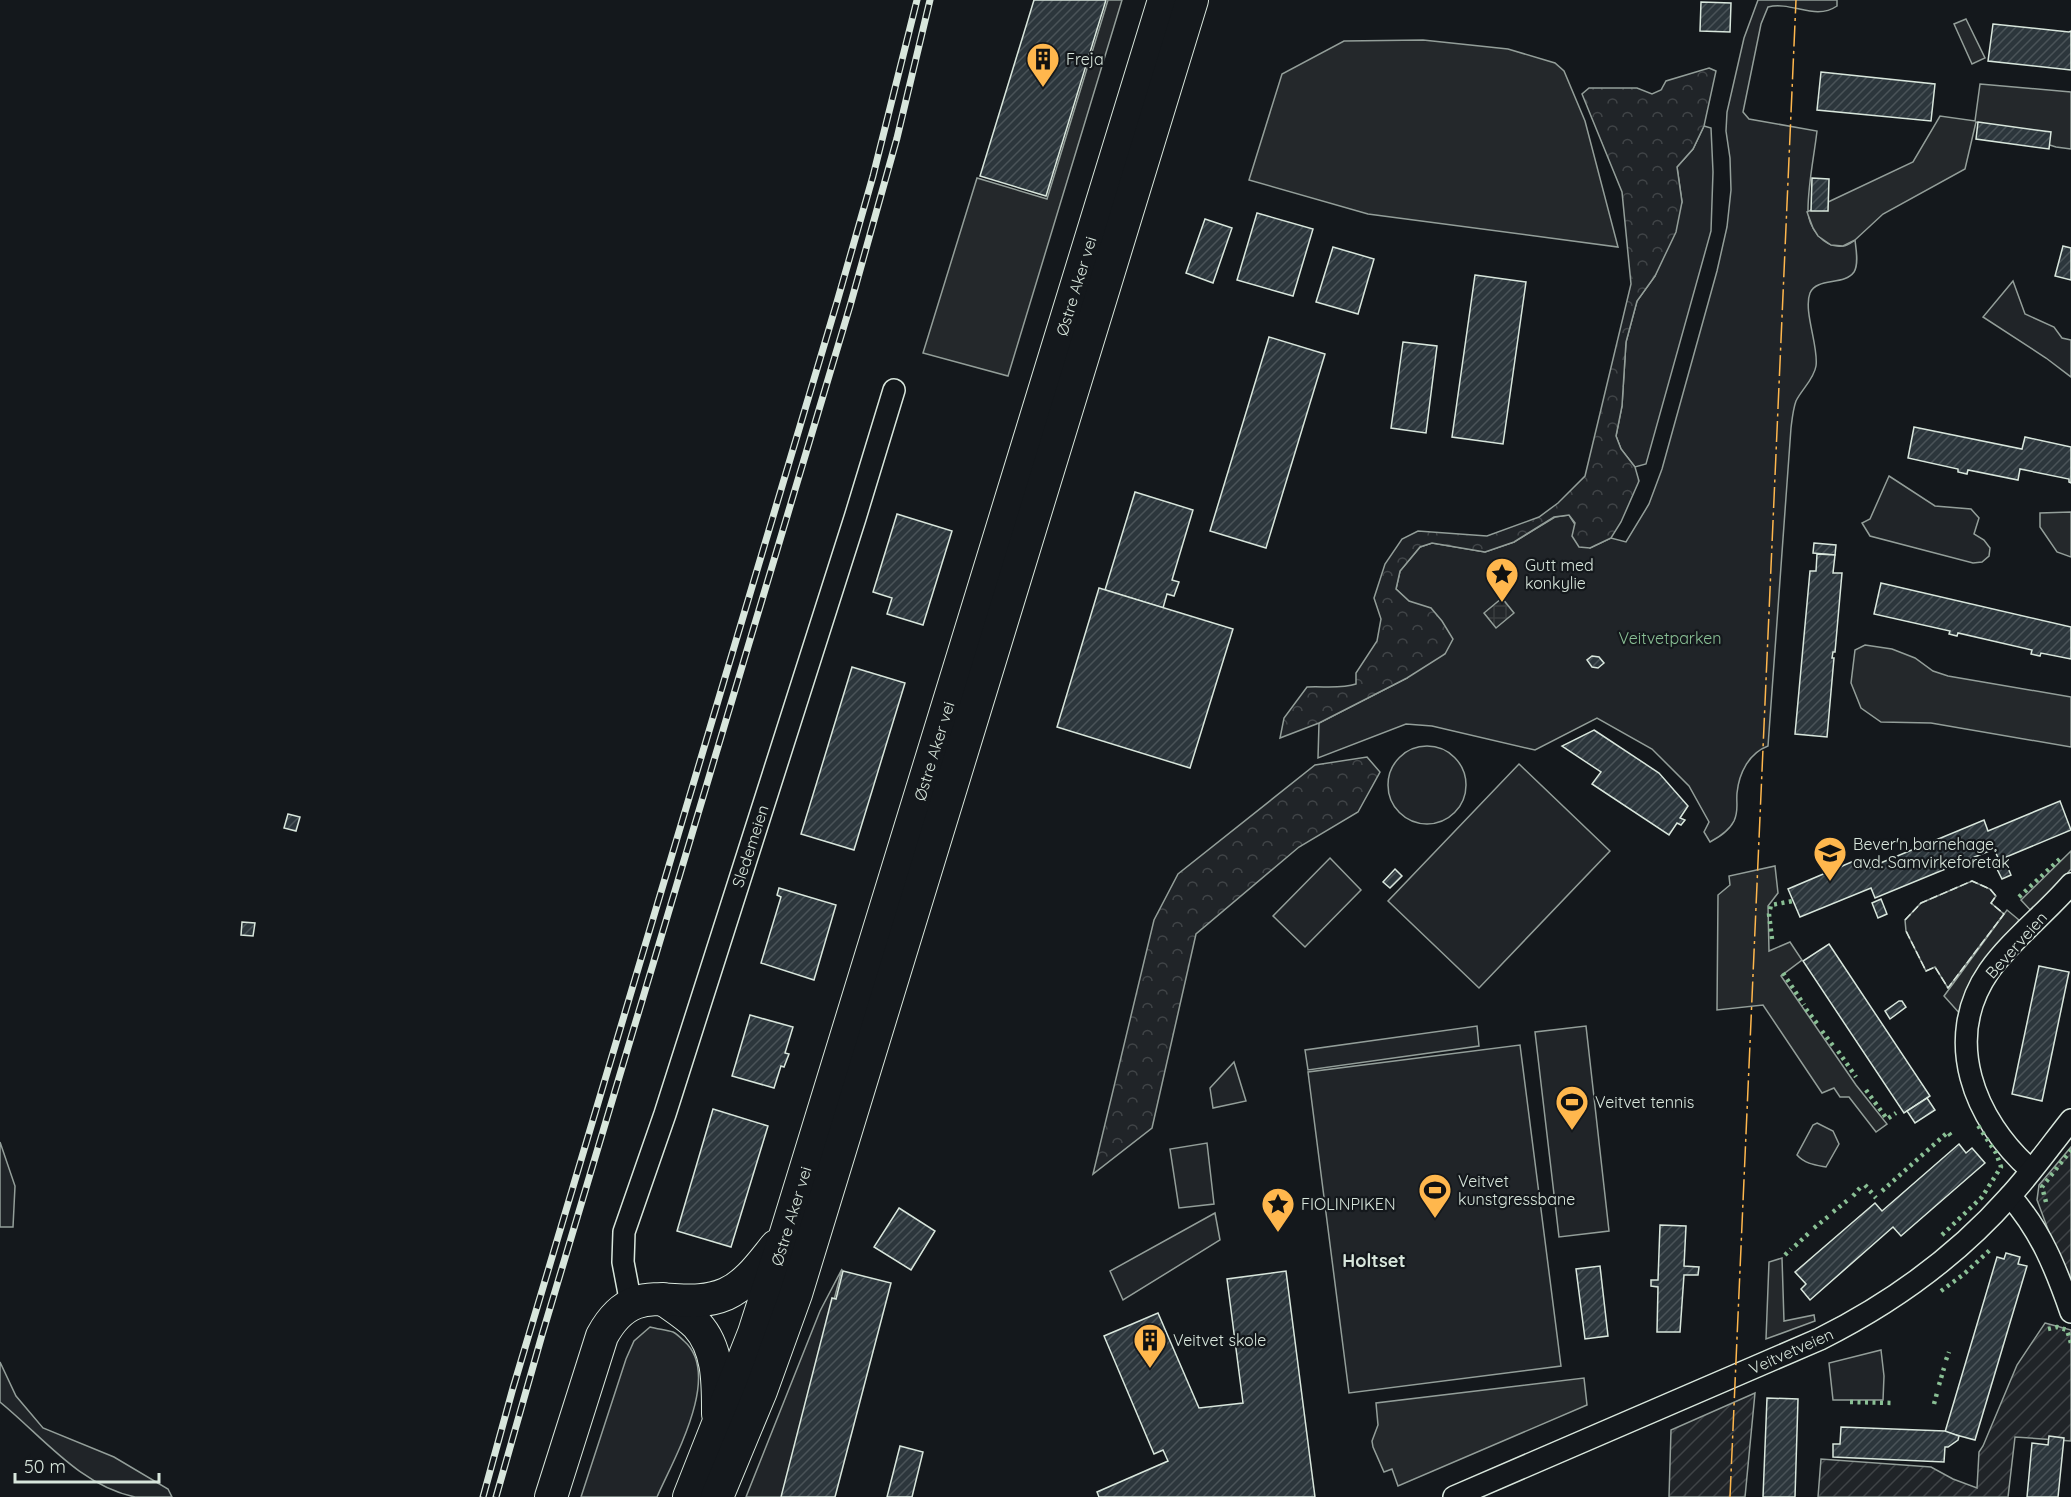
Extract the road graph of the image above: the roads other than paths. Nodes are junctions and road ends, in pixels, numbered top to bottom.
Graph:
1 (1164, 0) edge
2 (1192, 0) edge
3 (894, 390) dead end
4 (2071, 885) edge
5 (2071, 1120) edge
6 (2031, 1170) junction
7 (2010, 1196) junction
8 (786, 1233) junction
9 (663, 1299) junction
10 (631, 1304) junction
11 (2071, 1312) edge
12 (718, 1425) junction
13 (551, 1497) edge
14 (689, 1497) edge
15 (717, 1497) edge
16 (1454, 1497) edge

1 - 8 highway, Østre Aker vei
2 - 15 highway, Østre Aker vei
3 - 10 street, Sledemeien
4 - 6 street, Beverveien
5 - 6 street, Veitvetveien
6 - 7 street, Veitvetveien
7 - 11 street
7 - 16 street, Veitvetveien
8 - 9 highway
8 - 12 highway, Østre Aker vei
9 - 10 highway
9 - 12 highway
10 - 13 highway
12 - 14 highway, Østre Aker vei

